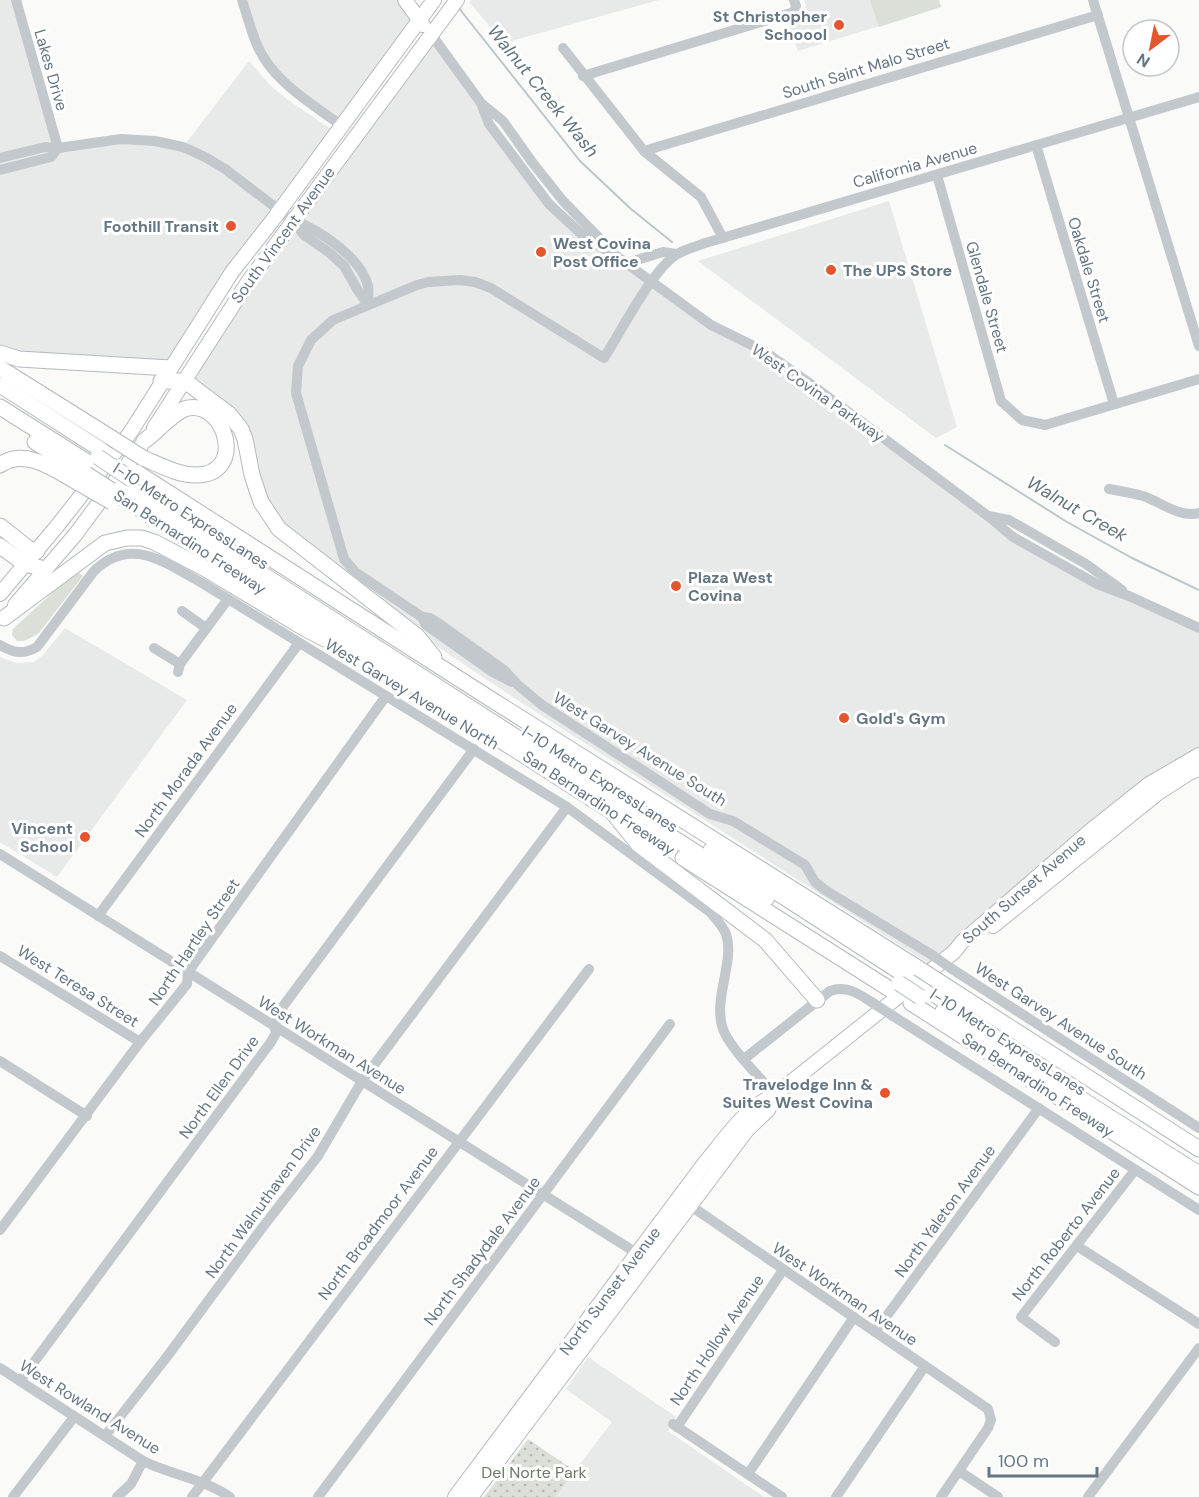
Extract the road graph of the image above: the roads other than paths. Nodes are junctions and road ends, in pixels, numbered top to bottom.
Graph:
1 (16, 0) edge
2 (242, 0) edge
3 (405, 0) edge
4 (434, 0) edge
5 (457, 0) edge
6 (794, 0) edge
7 (1093, 0) edge
8 (1098, 15) junction
9 (419, 20) junction
10 (431, 34) junction
11 (563, 48) dead end
12 (583, 76) junction
13 (1199, 97) edge
14 (1129, 118) junction
15 (342, 126) junction
16 (1036, 146) junction
17 (58, 148) junction
18 (644, 151) junction
19 (0, 158) edge
20 (0, 170) edge
21 (937, 175) junction
22 (280, 211) junction
23 (292, 220) junction
24 (723, 238) junction
25 (676, 254) junction
26 (627, 263) junction
27 (652, 282) junction
28 (368, 305) junction
29 (1199, 346) edge
30 (0, 353) edge
31 (0, 368) edge
32 (166, 374) junction
33 (1199, 379) edge
34 (185, 381) junction
35 (0, 385) edge
36 (0, 395) edge
37 (1114, 404) junction
38 (0, 408) edge
39 (0, 419) edge
40 (144, 441) junction
41 (96, 462) junction
42 (0, 465) edge
43 (124, 485) junction
44 (1109, 489) dead end
45 (1199, 513) edge
46 (988, 516) junction
47 (0, 526) edge
48 (1023, 542) junction
49 (0, 546) edge
50 (37, 551) junction
51 (25, 564) junction
52 (1086, 564) junction
53 (45, 569) junction
54 (1097, 584) junction
55 (1120, 589) junction
56 (0, 594) edge
57 (1129, 596) junction
58 (228, 599) junction
59 (182, 611) dead end
60 (2, 620) edge
61 (206, 628) junction
62 (1199, 628) edge
63 (299, 642) junction
64 (0, 645) edge
65 (154, 648) dead end
66 (390, 670) junction
67 (446, 670) junction
68 (386, 696) junction
69 (474, 749) junction
70 (1199, 755) edge
71 (1199, 769) edge
72 (567, 807) junction
73 (613, 812) junction
74 (0, 854) edge
75 (98, 916) junction
76 (954, 952) junction
77 (0, 956) edge
78 (589, 969) dead end
79 (188, 972) junction
80 (914, 986) junction
81 (817, 1000) junction
82 (670, 1024) dead end
83 (274, 1026) junction
84 (140, 1042) junction
85 (744, 1059) junction
86 (0, 1061) edge
87 (362, 1081) junction
88 (776, 1095) junction
89 (1039, 1108) junction
90 (87, 1116) junction
91 (1199, 1128) edge
92 (458, 1141) junction
93 (1199, 1149) edge
94 (1199, 1164) edge
95 (1135, 1170) junction
96 (1199, 1174) edge
97 (1199, 1187) edge
98 (543, 1194) junction
99 (684, 1202) junction
100 (1199, 1210) edge
101 (0, 1230) edge
102 (1077, 1245) junction
103 (643, 1257) junction
104 (783, 1270) junction
105 (854, 1317) junction
106 (1199, 1324) edge
107 (875, 1332) junction
108 (1055, 1342) dead end
109 (1199, 1348) edge
110 (925, 1366) junction
111 (0, 1368) edge
112 (20, 1381) junction
113 (74, 1417) junction
114 (105, 1436) junction
115 (144, 1461) junction
116 (959, 1471) junction
117 (748, 1474) junction
118 (204, 1482) junction
119 (13, 1497) edge
120 (117, 1497) edge
121 (192, 1497) edge
122 (230, 1497) edge
123 (318, 1497) edge
124 (455, 1497) edge
125 (471, 1497) edge
126 (782, 1497) edge
127 (836, 1497) edge
128 (941, 1497) edge
129 (998, 1497) edge
130 (1088, 1497) edge

1 - 17 street, Lakes Drive
2 - 15 street
3 - 9 main road, West Covina Parkway
4 - 9 main road, South Vincent Avenue
5 - 10 main road, South Vincent Avenue
6 - 12 street
7 - 8 street
8 - 14 street
8 - 18 street, South Saint Malo Street
9 - 10 main road, West Covina Parkway
9 - 15 main road, South Vincent Avenue
10 - 23 main road, South Vincent Avenue
10 - 26 street, West Covina Parkway
11 - 12 street
12 - 18 street
13 - 14 street, California Avenue
14 - 16 street, California Avenue
14 - 29 street
15 - 22 main road, South Vincent Avenue
16 - 21 street, California Avenue
16 - 37 street, Oakdale Street
17 - 19 street
17 - 20 street
17 - 22 street
18 - 24 street
21 - 24 street, California Avenue
21 - 37 street, Glendale Street
22 - 23 street
22 - 32 main road, South Vincent Avenue
23 - 28 street
23 - 34 main road, South Vincent Avenue
24 - 25 street, California Avenue
25 - 26 street
25 - 27 street, California Avenue
26 - 27 street, West Covina Parkway
27 - 28 street, California Avenue
27 - 46 street, West Covina Parkway
28 - 91 street, West Garvey Avenue South, bridge
30 - 32 highway
31 - 41 highway
32 - 34 highway
32 - 41 main road, South Vincent Avenue
33 - 37 street
34 - 40 main road, South Vincent Avenue
34 - 67 highway
35 - 41 highway, San Bernardino Freeway
36 - 41 highway, I-10 Metro ExpressLanes
38 - 41 highway, I-10 Metro ExpressLanes
39 - 41 highway, San Bernardino Freeway
40 - 41 highway, bridge
40 - 43 main road, South Vincent Avenue
41 - 42 highway
41 - 43 highway, bridge
41 - 43 highway, San Bernardino Freeway
41 - 50 main road, South Vincent Avenue
43 - 53 main road, South Vincent Avenue
43 - 66 highway, San Bernardino Freeway
43 - 67 highway, San Bernardino Freeway
43 - 80 highway, I-10 Metro ExpressLanes
44 - 45 street
46 - 48 street, West Covina Parkway
46 - 52 street, West Covina Parkway
47 - 50 highway
48 - 52 street
48 - 54 street, West Covina Parkway
49 - 51 highway
50 - 51 main road, South Vincent Avenue
51 - 53 highway
51 - 56 main road, South Vincent Avenue
52 - 55 street, West Covina Parkway
53 - 60 main road, South Vincent Avenue
54 - 55 street
54 - 57 street, West Covina Parkway
55 - 57 street, West Covina Parkway
57 - 62 street, West Covina Parkway
58 - 61 street
58 - 63 street, West Garvey Avenue North
58 - 64 street, West Garvey Avenue North
59 - 61 street
60 - 66 highway
61 - 65 street
63 - 68 street, West Garvey Avenue North
63 - 75 street, North Morada Avenue
66 - 73 highway, San Bernardino Freeway
67 - 80 highway, San Bernardino Freeway
68 - 69 street, West Garvey Avenue North
68 - 79 street, North Hartley Street
69 - 72 street, West Garvey Avenue North
69 - 83 street, North Ellen Drive
70 - 76 main road, South Sunset Avenue
71 - 76 main road, South Sunset Avenue
72 - 85 street, West Garvey Avenue North
72 - 87 street, North Walnuthaven Drive
73 - 80 highway, San Bernardino Freeway
73 - 81 highway
74 - 75 street, West Workman Avenue
75 - 79 street, West Workman Avenue
76 - 80 main road, North Sunset Avenue
77 - 84 street, West Teresa Street
78 - 92 street, North Broadmoor Avenue
79 - 83 street, West Workman Avenue
79 - 84 street, North Hartley Street
80 - 88 main road, North Sunset Avenue
80 - 93 highway, San Bernardino Freeway
80 - 94 highway, I-10 Metro ExpressLanes
80 - 96 highway, I-10 Metro ExpressLanes
80 - 97 highway, San Bernardino Freeway
81 - 85 street
81 - 89 street, bridge
82 - 98 street, North Shadydale Avenue
83 - 87 street, West Workman Avenue
83 - 112 street, North Ellen Drive
84 - 90 street, North Hartley Street
85 - 88 street, West Garvey Avenue North
86 - 90 street
87 - 92 street, West Workman Avenue
87 - 114 street, North Walnuthaven Drive
88 - 99 main road, North Sunset Avenue
89 - 95 street
89 - 107 street, North Yaleton Avenue
90 - 101 street, North Hartley Street
92 - 98 street, West Workman Avenue
92 - 118 street, North Broadmoor Avenue
95 - 100 street
95 - 102 street, North Roberto Avenue
98 - 103 street, West Workman Avenue
98 - 123 street, North Shadydale Avenue
99 - 103 main road, North Sunset Avenue
99 - 104 street, West Workman Avenue
102 - 106 street
102 - 108 street, North Roberto Avenue
103 - 124 main road, North Sunset Avenue
103 - 125 main road, North Sunset Avenue
104 - 105 street, West Workman Avenue
104 - 117 street, North Hollow Avenue
105 - 107 street, West Workman Avenue
105 - 117 street
107 - 110 street, West Workman Avenue
109 - 130 street
110 - 116 street, West Workman Avenue
110 - 127 street
111 - 112 street, West Rowland Avenue
112 - 113 street, West Rowland Avenue
113 - 114 street, West Rowland Avenue
113 - 119 street
114 - 115 street, West Rowland Avenue
115 - 118 street, West Rowland Avenue
115 - 120 street
116 - 128 street
116 - 129 street
117 - 126 street
118 - 121 street, North Broadmoor Avenue
118 - 122 street, West Rowland Avenue

